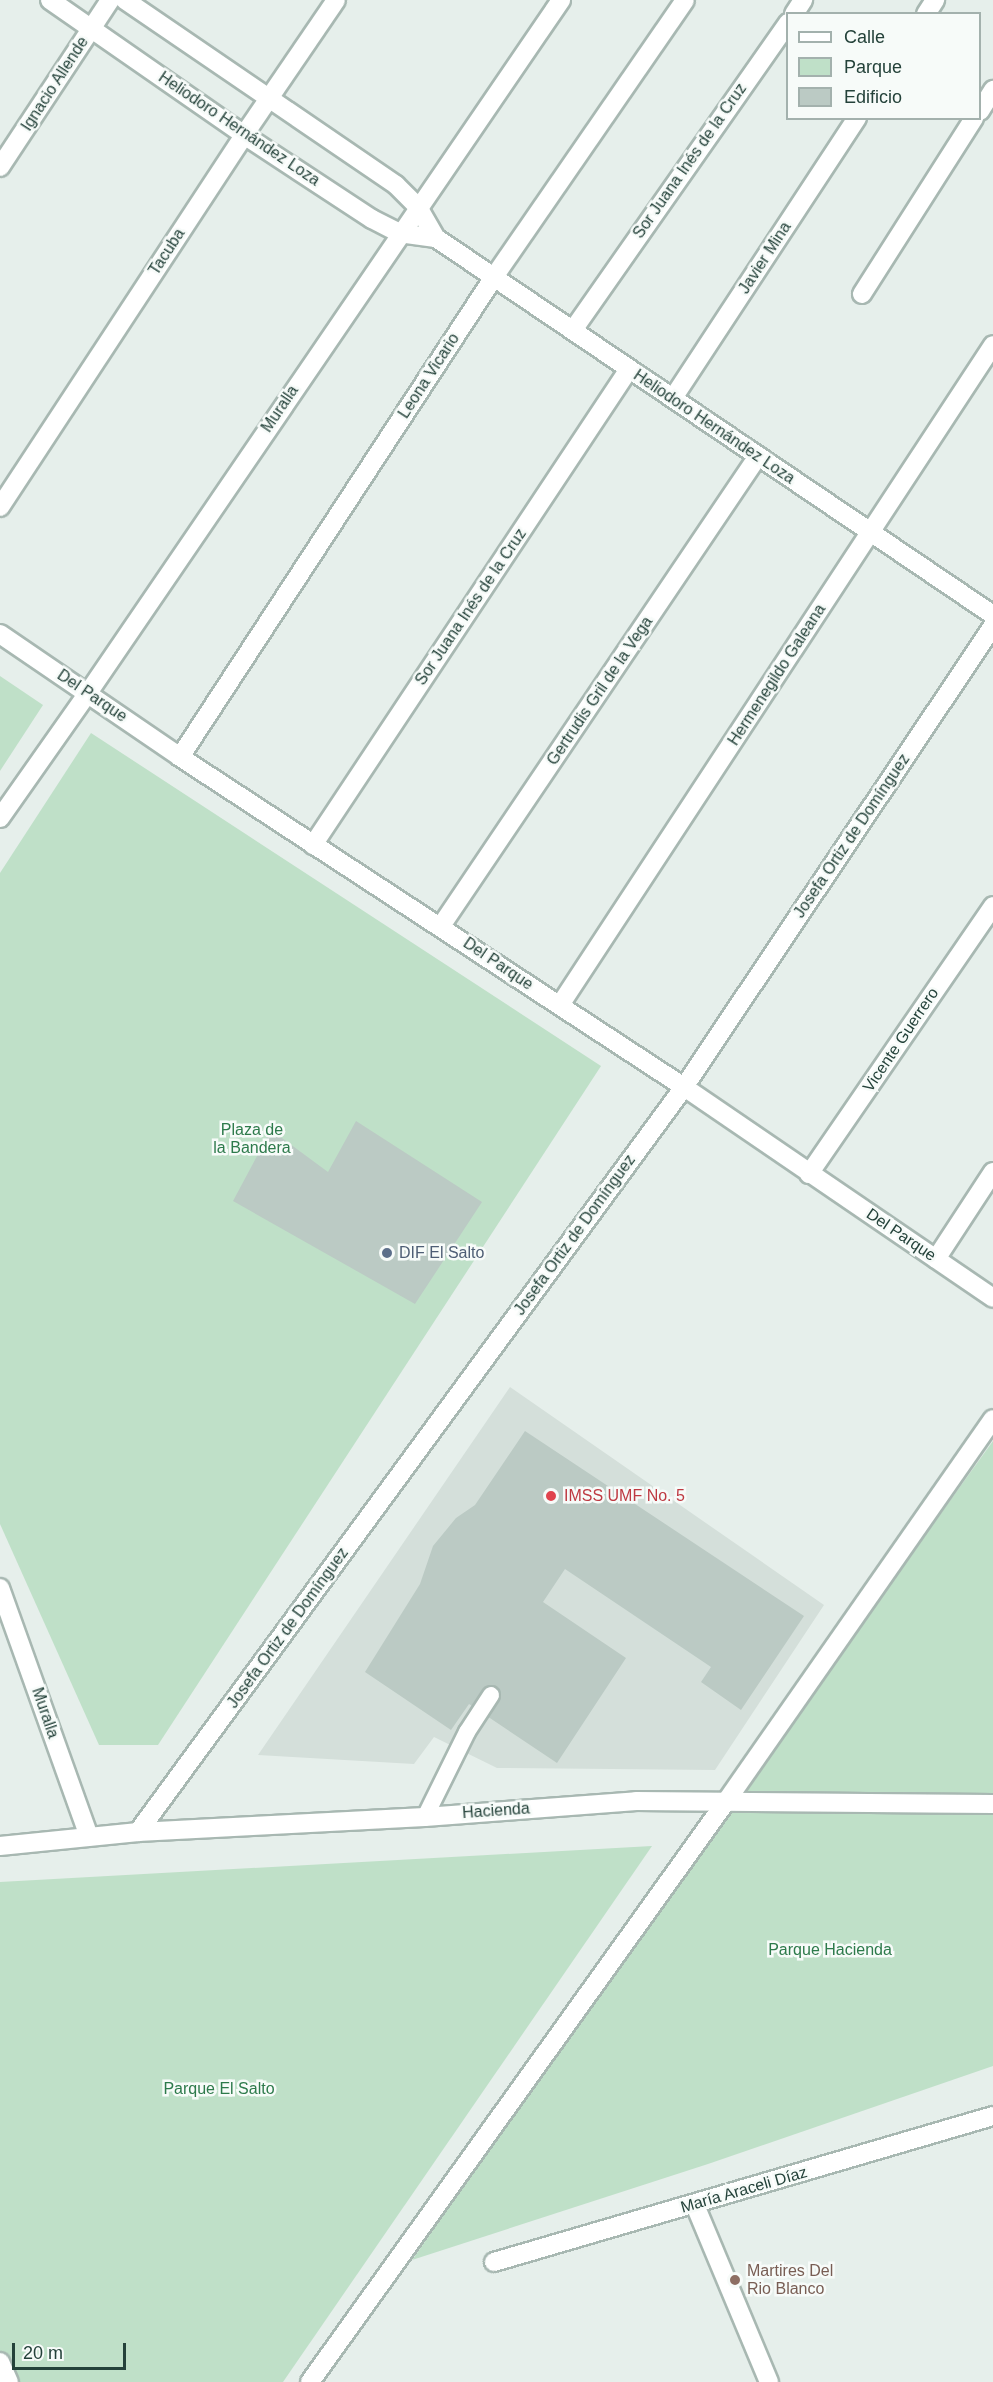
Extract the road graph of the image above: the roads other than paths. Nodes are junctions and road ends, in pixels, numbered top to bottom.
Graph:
1 (50, 0) edge
2 (110, 0) edge
3 (125, 0) edge
4 (336, 0) edge
5 (561, 0) edge
6 (684, 0) edge
7 (786, 26) edge
8 (92, 27) junction
9 (993, 90) edge
10 (270, 99) junction
11 (981, 109) edge
12 (856, 120) edge
13 (974, 120) edge
14 (244, 135) junction
15 (0, 167) edge
16 (418, 207) junction
17 (399, 233) junction
18 (436, 238) junction
19 (494, 276) junction
20 (862, 294) dead end
21 (573, 330) junction
22 (993, 345) edge
23 (629, 369) junction
24 (673, 398) junction
25 (758, 456) junction
26 (0, 507) edge
27 (870, 534) junction
28 (993, 615) edge
29 (993, 626) edge
30 (0, 634) edge
31 (88, 693) junction
32 (180, 757) junction
33 (0, 818) edge
34 (313, 845) junction
35 (993, 906) edge
36 (441, 926) junction
37 (560, 1005) junction
38 (684, 1087) junction
39 (993, 1172) edge
40 (809, 1174) junction
41 (936, 1259) junction
42 (993, 1298) edge
43 (993, 1419) edge
44 (0, 1588) edge
45 (491, 1695) dead end
46 (725, 1803) junction
47 (993, 1804) edge
48 (424, 1817) junction
49 (138, 1832) junction
50 (89, 1837) junction
51 (0, 1846) edge
52 (993, 2116) edge
53 (695, 2205) junction
54 (494, 2262) dead end
55 (0, 2362) edge
56 (9, 2382) edge
57 (310, 2382) edge
58 (769, 2382) edge

1 - 8 street, Heliodoro Hernández Loza
2 - 8 street, Ignacio Allende
3 - 10 street, Heliodoro Hernández Loza
4 - 10 street, Tacuba
5 - 16 street, Muralla
6 - 19 street, Leona Vicario
7 - 21 street, Sor Juana Inés de la Cruz
8 - 14 street, Heliodoro Hernández Loza
8 - 15 street, Ignacio Allende
9 - 11 street
10 - 14 street, Tacuba
10 - 16 street, Heliodoro Hernández Loza
12 - 24 street, Javier Mina
13 - 20 street
14 - 17 street, Heliodoro Hernández Loza
14 - 26 street, Tacuba
16 - 17 street, Muralla
16 - 18 street, Heliodoro Hernández Loza
17 - 18 street, Heliodoro Hernández Loza
17 - 31 street, Muralla
18 - 19 street, Heliodoro Hernández Loza
19 - 21 street, Heliodoro Hernández Loza
19 - 32 street, Leona Vicario
21 - 23 street, Heliodoro Hernández Loza
22 - 27 street, Hermenegildo Galeana
23 - 24 street, Heliodoro Hernández Loza
23 - 34 street, Sor Juana Inés de la Cruz
24 - 25 street, Heliodoro Hernández Loza
25 - 27 street, Heliodoro Hernández Loza
25 - 36 street, Gertrudis Gril de la Vega
27 - 28 street, Heliodoro Hernández Loza
27 - 37 street, Hermenegildo Galeana
29 - 38 street, Josefa Ortiz de Domínguez
30 - 31 street, Del Parque
31 - 32 street, Del Parque
31 - 33 street, Muralla
32 - 34 street, Del Parque
34 - 36 street, Del Parque
35 - 40 street, Vicente Guerrero
36 - 37 street, Del Parque
37 - 38 street, Del Parque
38 - 40 street, Del Parque
38 - 49 street, Josefa Ortiz de Domínguez
39 - 41 street
40 - 41 street, Del Parque
41 - 42 street, Del Parque
43 - 46 street
44 - 50 street, Muralla
45 - 48 lane
46 - 47 street, Hacienda
46 - 48 street, Hacienda
46 - 57 street
48 - 49 street, Hacienda
49 - 50 street, Hacienda
50 - 51 street, Hacienda
52 - 53 street, María Araceli Díaz
53 - 54 street, María Araceli Díaz
53 - 58 street
55 - 56 street

